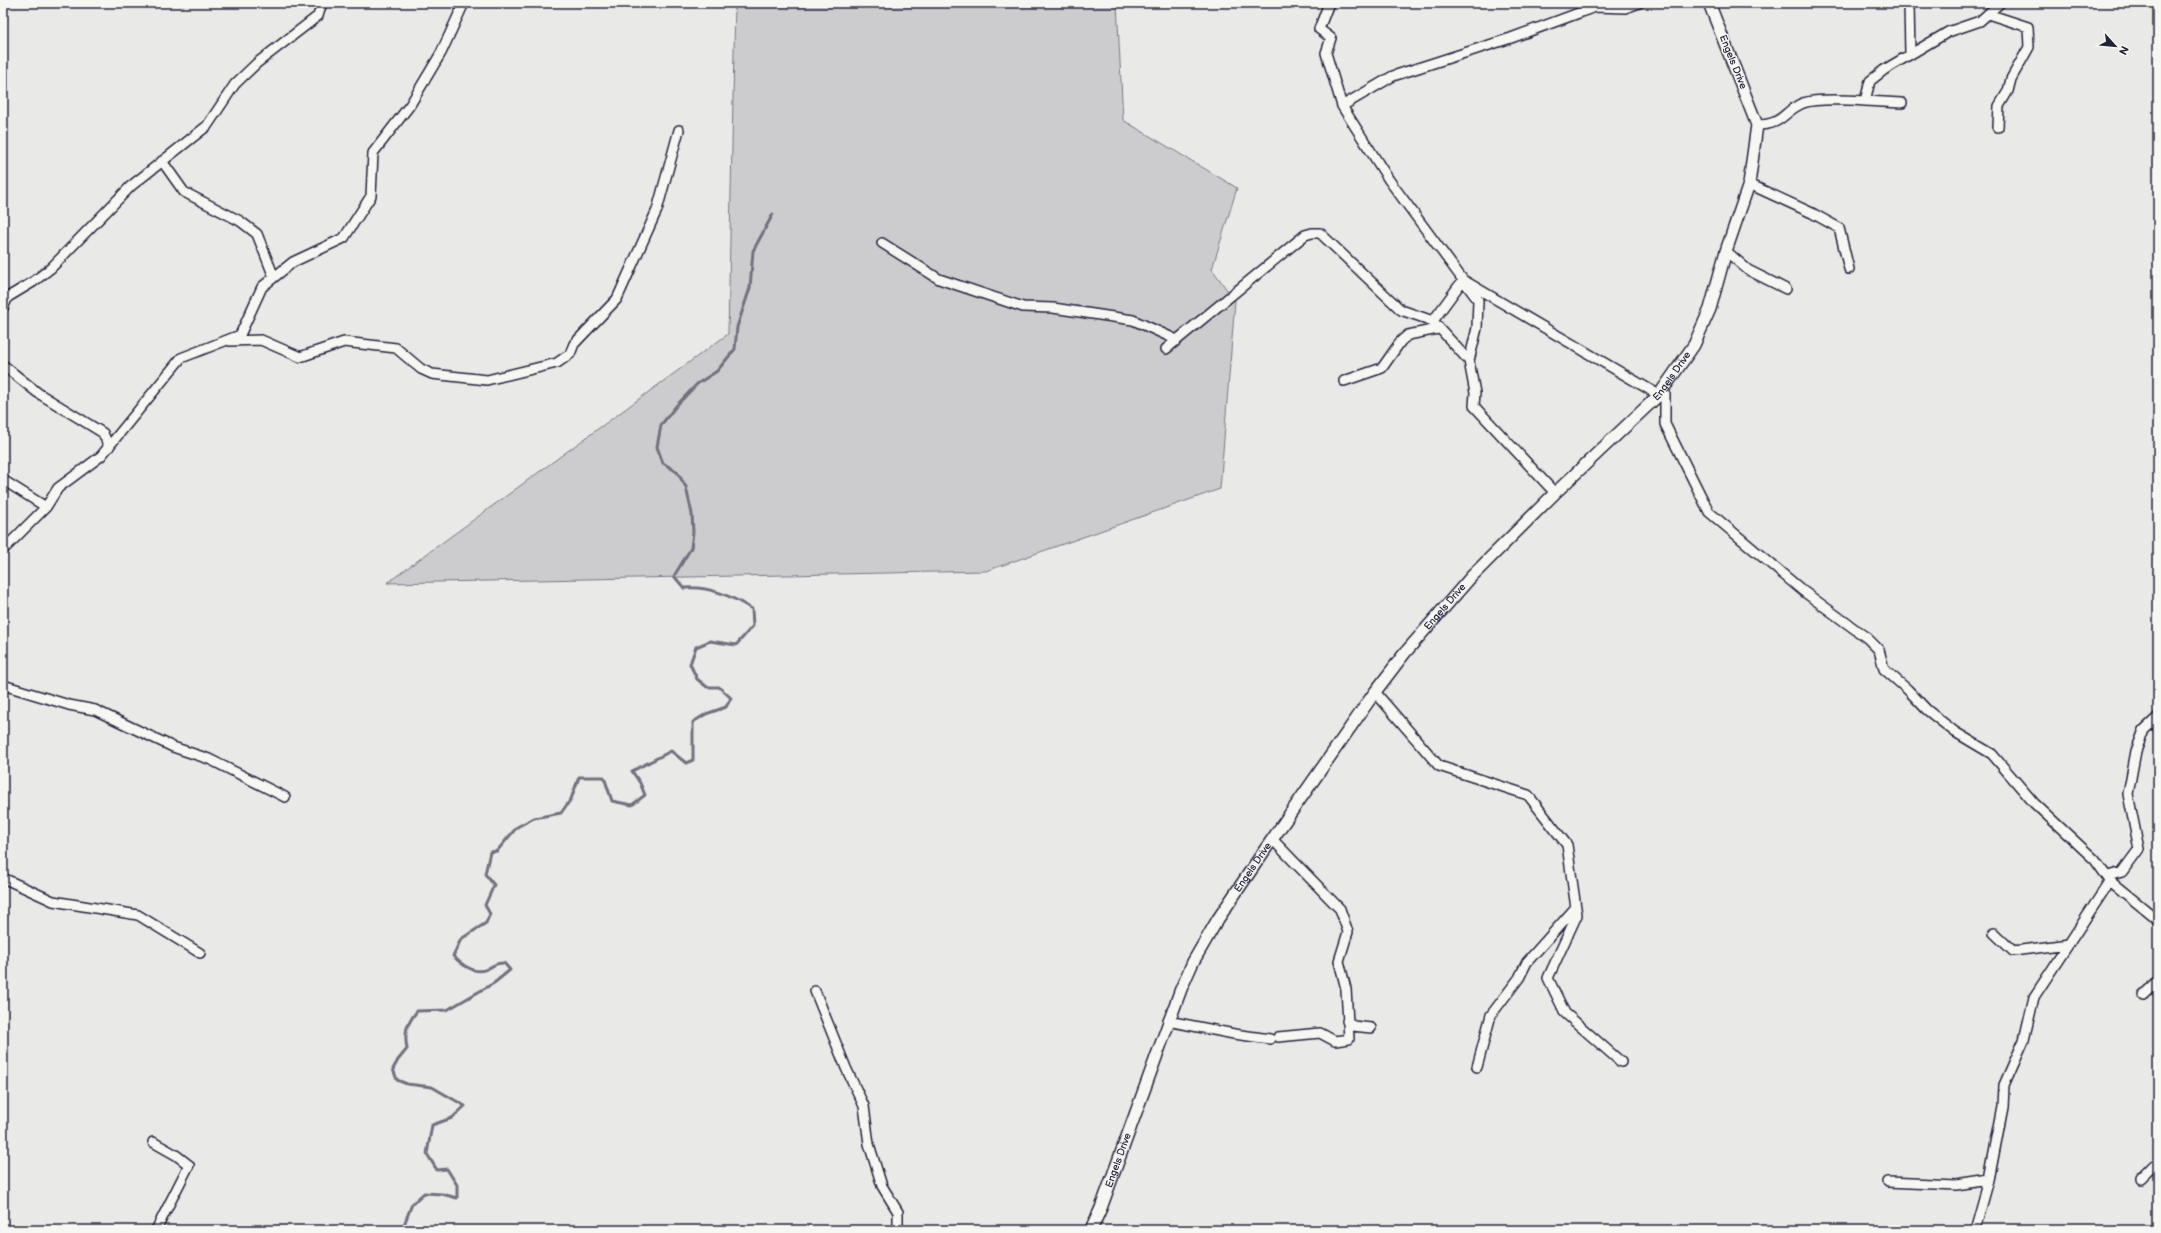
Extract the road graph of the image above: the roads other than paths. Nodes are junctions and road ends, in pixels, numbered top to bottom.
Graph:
1 (322, 3) edge
2 (464, 3) edge
3 (1329, 3) edge
4 (1639, 3) edge
5 (1709, 3) edge
6 (1909, 3) edge
7 (2000, 3) edge
8 (1988, 14) junction
9 (1910, 54) junction
10 (1865, 101) junction
11 (1902, 103) dead end
12 (1342, 106) junction
13 (1757, 125) junction
14 (1998, 127) dead end
15 (679, 130) dead end
16 (162, 161) junction
17 (1749, 184) junction
18 (882, 243) dead end
19 (1726, 251) junction
20 (1849, 269) dead end
21 (274, 277) junction
22 (1464, 280) junction
23 (1786, 289) dead end
24 (3, 308) edge
25 (1433, 321) junction
26 (1438, 329) junction
27 (1177, 340) junction
28 (227, 341) junction
29 (1166, 349) dead end
30 (1469, 361) junction
31 (3, 365) edge
32 (1344, 381) dead end
33 (1662, 391) junction
34 (109, 447) junction
35 (3, 480) edge
36 (1555, 493) junction
37 (46, 507) junction
38 (3, 550) edge
39 (3, 685) edge
40 (1375, 692) junction
41 (2158, 717) edge
42 (285, 797) dead end
43 (1272, 839) junction
44 (3, 878) edge
45 (2109, 878) junction
46 (1576, 908) junction
47 (2158, 920) edge
48 (1994, 933) dead end
49 (2069, 944) junction
50 (200, 953) dead end
51 (2158, 982) edge
52 (815, 991) dead end
53 (2144, 994) dead end
54 (1168, 1021) junction
55 (1347, 1022) junction
56 (1371, 1028) dead end
57 (1621, 1062) dead end
58 (1477, 1067) dead end
59 (153, 1142) dead end
60 (2158, 1164) edge
61 (1989, 1180) junction
62 (2141, 1180) dead end
63 (1888, 1182) dead end
64 (156, 1230) edge
65 (898, 1230) edge
66 (1091, 1230) edge
67 (1975, 1230) edge

1 - 16 street
2 - 21 street
3 - 12 street
4 - 12 street
5 - 13 street, Engels Drive
6 - 9 street
7 - 8 street
8 - 9 street
8 - 14 street
9 - 10 street
10 - 11 street
10 - 13 street
12 - 22 street
13 - 17 street, Engels Drive
15 - 28 street
16 - 21 street
16 - 24 street
17 - 19 street, Engels Drive
17 - 20 street
18 - 27 street
19 - 23 street
19 - 33 street, Engels Drive
21 - 28 street
22 - 25 street
22 - 30 street
22 - 33 street
25 - 26 street
25 - 27 street
26 - 30 street
26 - 32 street
27 - 29 street
28 - 34 street
30 - 36 street
31 - 34 street
33 - 36 street, Engels Drive
33 - 45 street
34 - 37 street
35 - 37 street
36 - 40 street, Engels Drive
37 - 38 street
39 - 42 street
40 - 43 street, Engels Drive
40 - 46 street
41 - 45 street
43 - 54 street, Engels Drive
43 - 55 street
44 - 50 street
45 - 47 street
45 - 49 street
46 - 57 street
46 - 58 street
48 - 49 street
49 - 61 street
51 - 53 street
52 - 65 street
54 - 55 street
54 - 66 street, Engels Drive
55 - 56 street
59 - 64 street
60 - 62 street
61 - 63 street
61 - 67 street

